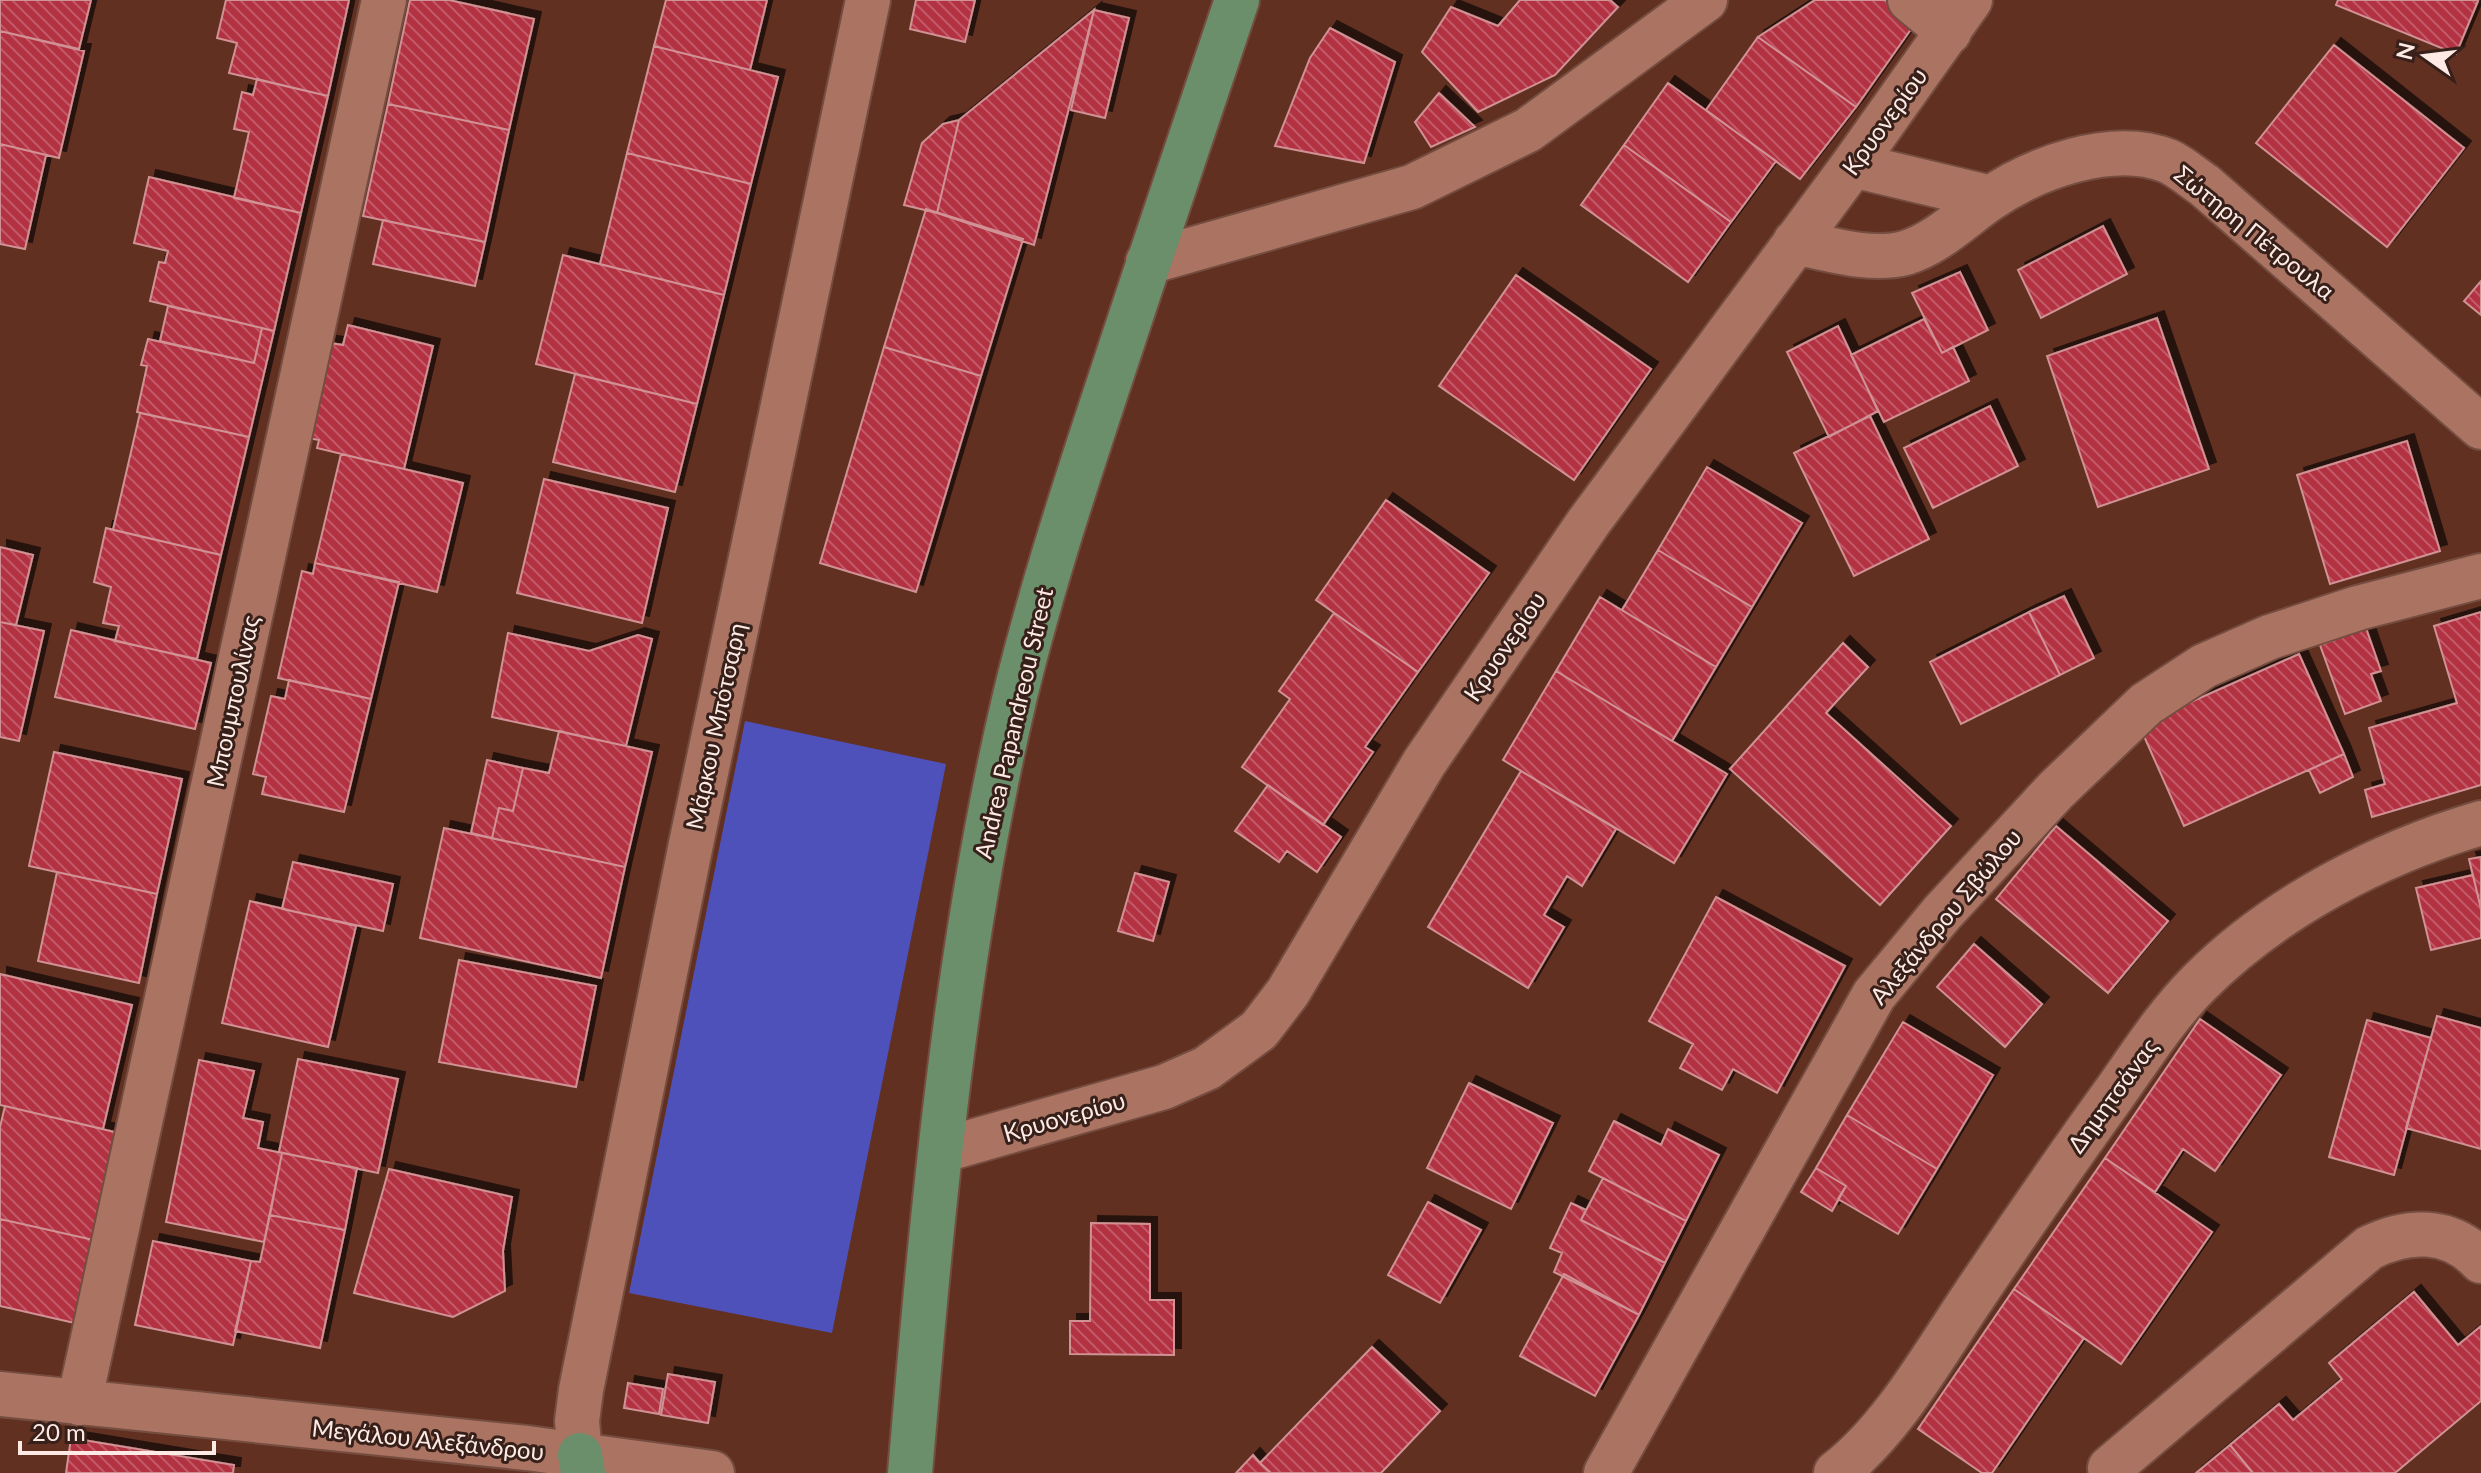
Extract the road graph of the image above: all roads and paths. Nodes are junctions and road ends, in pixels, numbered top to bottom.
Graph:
1 (384, 0) edge
2 (868, 0) edge
3 (1237, 0) edge
4 (1705, 0) edge
5 (1910, 0) edge
6 (1960, 16) edge
7 (1853, 165) junction
8 (1991, 198) junction
9 (1795, 242) junction
10 (1148, 262) junction
11 (2481, 427) edge
12 (2481, 576) edge
13 (2481, 823) edge
14 (943, 1150) junction
15 (2481, 1261) edge
16 (0, 1394) edge
17 (79, 1403) junction
18 (582, 1464) edge
19 (2110, 1468) dead end
20 (712, 1473) edge
21 (910, 1473) edge
22 (1606, 1473) edge
23 (1836, 1473) edge

1 - 17 street, Μπουμπουλίνας
2 - 18 street, Μάρκου Μπότσαρη
3 - 10 main road, Andrea Papandreou Street
4 - 10 street
5 - 6 street
6 - 7 street, Κρυονερίου
7 - 8 street
7 - 9 street, Κρυονερίου
8 - 9 street, Σώτηρη Πέτρουλα
8 - 11 street, Σώτηρη Πέτρουλα
9 - 14 street, Κρυονερίου
10 - 14 main road, Andrea Papandreou Street
12 - 22 street, Αλεξάνδρου Σβώλου
13 - 23 street, Δημητσάνας
14 - 21 main road, Andrea Papandreou Street
15 - 19 street
16 - 17 street, Μεγάλου Αλεξάνδρου
17 - 18 street, Μεγάλου Αλεξάνδρου
18 - 20 street, Μεγάλου Αλεξάνδρου

